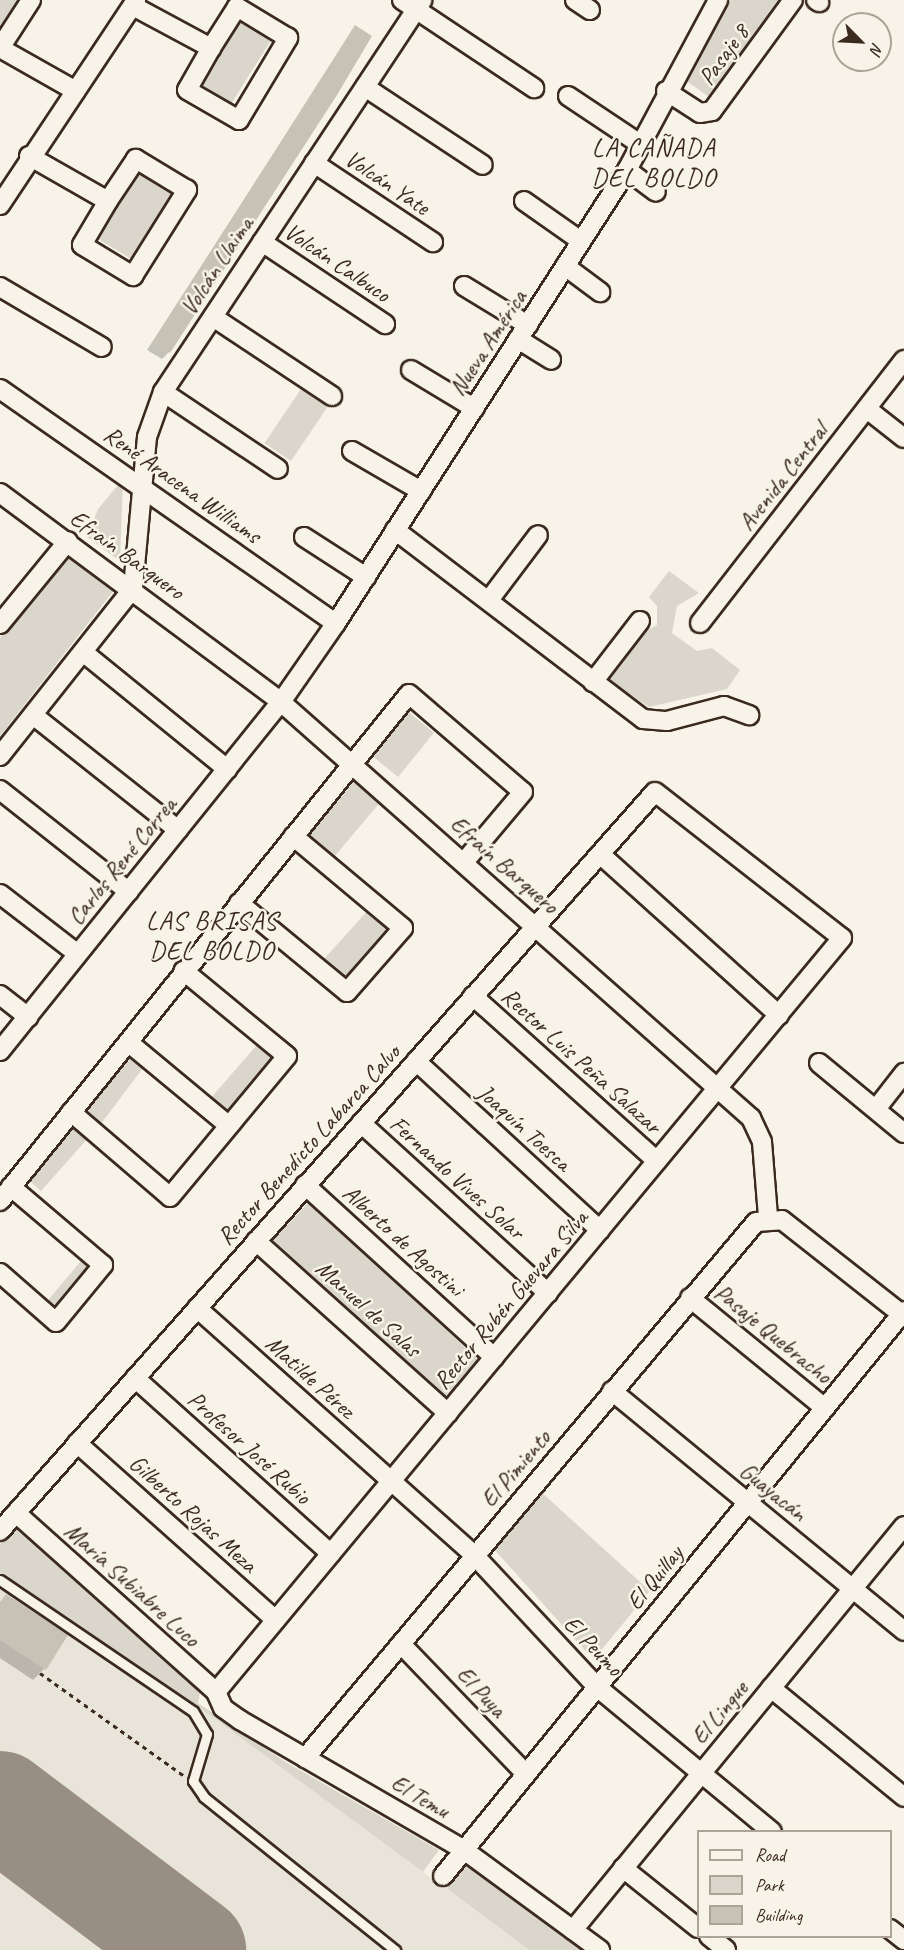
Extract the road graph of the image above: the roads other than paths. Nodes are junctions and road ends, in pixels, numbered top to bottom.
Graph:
1 (31, 0) edge
2 (575, 0) edge
3 (718, 0) edge
4 (793, 0) edge
5 (134, 3) edge
6 (413, 3) edge
7 (590, 10) dead end
8 (0, 48) edge
9 (211, 48) junction
10 (365, 87) junction
11 (534, 88) dead end
12 (76, 91) junction
13 (666, 91) junction
14 (568, 96) dead end
15 (640, 144) junction
16 (29, 156) junction
17 (314, 163) junction
18 (483, 165) dead end
19 (627, 170) junction
20 (656, 192) dead end
21 (108, 201) junction
22 (524, 201) dead end
23 (0, 205) edge
24 (581, 241) junction
25 (262, 242) junction
26 (433, 242) dead end
27 (565, 266) junction
28 (0, 286) edge
29 (464, 286) dead end
30 (600, 292) dead end
31 (213, 316) junction
32 (385, 324) dead end
33 (523, 332) junction
34 (102, 347) dead end
35 (551, 360) dead end
36 (904, 360) edge
37 (411, 370) dead end
38 (0, 389) edge
39 (163, 392) junction
40 (332, 396) dead end
41 (474, 408) junction
42 (867, 409) junction
43 (904, 438) edge
44 (352, 451) dead end
45 (278, 469) dead end
46 (141, 485) junction
47 (421, 491) junction
48 (0, 493) edge
49 (396, 530) junction
50 (538, 535) dead end
51 (304, 537) dead end
52 (68, 541) junction
53 (366, 577) junction
54 (133, 588) junction
55 (489, 600) junction
56 (4, 612) edge
57 (640, 621) dead end
58 (336, 623) junction
59 (700, 623) dead end
60 (83, 652) junction
61 (593, 682) junction
62 (281, 702) junction
63 (33, 715) junction
64 (749, 716) dead end
65 (0, 756) edge
66 (351, 762) junction
67 (227, 769) junction
68 (0, 790) edge
69 (178, 830) junction
70 (292, 836) junction
71 (600, 854) junction
72 (464, 862) junction
73 (129, 892) junction
74 (0, 894) edge
75 (239, 903) junction
76 (536, 925) junction
77 (842, 938) joint
78 (78, 954) junction
79 (184, 972) junction
80 (0, 995) edge
81 (473, 996) junction
82 (779, 1014) junction
83 (28, 1017) junction
84 (128, 1042) junction
85 (0, 1051) edge
86 (416, 1061) junction
87 (819, 1063) dead end
88 (904, 1073) edge
89 (718, 1088) junction
90 (876, 1109) junction
91 (71, 1112) junction
92 (361, 1124) junction
93 (229, 1126) junction
94 (904, 1133) edge
95 (657, 1161) junction
96 (306, 1185) junction
97 (6, 1194) edge
98 (768, 1217) junction
99 (600, 1230) junction
100 (256, 1241) junction
101 (0, 1274) edge
102 (548, 1293) junction
103 (690, 1298) junction
104 (197, 1308) junction
105 (903, 1314) edge
106 (494, 1357) junction
107 (135, 1378) junction
108 (612, 1391) junction
109 (825, 1408) junction
110 (448, 1413) junction
111 (77, 1443) junction
112 (391, 1481) junction
113 (748, 1503) junction
114 (16, 1513) junction
115 (904, 1526) edge
116 (0, 1531) edge
117 (331, 1554) junction
118 (475, 1556) junction
119 (0, 1580) edge
120 (853, 1588) junction
121 (276, 1620) junction
122 (904, 1630) edge
123 (401, 1644) junction
124 (597, 1687) junction
125 (771, 1688) junction
126 (216, 1692) junction
127 (305, 1758) junction
128 (526, 1774) junction
129 (701, 1774) junction
130 (904, 1797) edge
131 (770, 1830) edge
132 (464, 1850) junction
133 (623, 1868) junction
134 (443, 1876) dead end
135 (697, 1926) edge
136 (573, 1930) junction
137 (892, 1930) edge
138 (711, 1938) edge
139 (904, 1942) edge
140 (395, 1950) edge
141 (600, 1950) edge
142 (726, 1950) edge
143 (899, 1950) edge

1 - 8 street
2 - 7 street
3 - 13 street, Nueva América
4 - 13 street, Pasaje 8
5 - 9 street
5 - 12 street
6 - 10 street, Volcán Llaima
6 - 11 street
8 - 12 street
9 - 9 street
10 - 17 street, Volcán Llaima
10 - 18 street
12 - 16 street
13 - 15 street, Nueva América
14 - 15 street
15 - 19 street, Nueva América
16 - 21 street
16 - 23 street
17 - 25 street, Volcán Llaima
17 - 26 street, Volcán Yate
19 - 20 street
19 - 24 street, Nueva América
21 - 21 street
22 - 24 street
24 - 27 street, Nueva América
25 - 31 street, Volcán Llaima
25 - 32 street, Volcán Calbuco
27 - 30 street
27 - 33 street, Nueva América
28 - 34 street
29 - 33 street
31 - 39 street, Volcán Llaima
31 - 40 street
33 - 35 street
33 - 41 street, Nueva América
36 - 42 street, Avenida Central
37 - 41 street
38 - 46 street, René Aracena Williams
39 - 45 street
39 - 46 street, Volcán Llaima
41 - 47 street, Nueva América
42 - 43 street
42 - 59 street, Avenida Central
44 - 47 street
46 - 54 street, Volcán Llaima
46 - 58 street, René Aracena Williams
47 - 49 street, Nueva América
48 - 52 street, Efraín Barquero
49 - 53 street, Nueva América
49 - 55 street
50 - 55 street
51 - 53 street
52 - 54 street, Efraín Barquero
52 - 56 street
53 - 58 street, Nueva América
54 - 60 street
54 - 62 street, Efraín Barquero
55 - 61 street
57 - 61 street
58 - 62 street, Nueva América
60 - 63 street
60 - 67 street
61 - 64 street
62 - 66 street, Efraín Barquero
62 - 67 street, Carlos René Correa
63 - 65 street
63 - 69 street
66 - 70 street
66 - 72 street, Efraín Barquero
66 - 72 street
67 - 69 street, Carlos René Correa
68 - 73 street
69 - 73 street, Carlos René Correa
70 - 75 street
70 - 75 street
71 - 76 street, Rector Benedicto Labarca Calvo
71 - 77 street, Rector Benedicto Labarca Calvo
71 - 82 street
72 - 76 street, Efraín Barquero
73 - 78 street, Carlos René Correa
74 - 78 street
75 - 79 street
76 - 81 street, Rector Benedicto Labarca Calvo
76 - 89 street, Efraín Barquero
77 - 82 street, Rector Rubén Guevara Silva
78 - 83 street, Carlos René Correa
79 - 84 street
79 - 93 street
80 - 83 street
81 - 86 street, Rector Benedicto Labarca Calvo
81 - 95 street, Rector Luis Peña Salazar
82 - 89 street, Rector Rubén Guevara Silva
83 - 85 street, Carlos René Correa
84 - 91 street
84 - 93 street
86 - 92 street, Rector Benedicto Labarca Calvo
86 - 99 street, Joaquín Toesca
87 - 90 street
88 - 90 street
89 - 95 street, Rector Rubén Guevara Silva
89 - 98 street, Efraín Barquero
90 - 94 street
91 - 93 street
91 - 97 street
92 - 96 street, Rector Benedicto Labarca Calvo
92 - 102 street, Fernando Vives Solar
95 - 99 street, Rector Rubén Guevara Silva
96 - 100 street, Rector Benedicto Labarca Calvo
96 - 106 street, Alberto de Agostini
97 - 101 street
98 - 103 street, El Pimiento
98 - 105 street
99 - 102 street, Rector Rubén Guevara Silva
100 - 104 street, Rector Benedicto Labarca Calvo
100 - 110 street, Manuel de Salas
102 - 106 street, Rector Rubén Guevara Silva
103 - 108 street, El Pimiento
103 - 109 street, Pasaje Quebracho
104 - 107 street, Rector Benedicto Labarca Calvo
104 - 112 street, Matilde Pérez
105 - 109 street, El Quillay
106 - 110 street, Rector Rubén Guevara Silva
107 - 111 street, Rector Benedicto Labarca Calvo
107 - 117 street, Profesor José Rubio
108 - 113 street, Guayacán
108 - 118 street, El Pimiento
109 - 113 street, El Quillay
110 - 112 street, Rector Rubén Guevara Silva
111 - 114 street, Rector Benedicto Labarca Calvo
111 - 121 street, Gilberto Rojas Meza
112 - 117 street, Rector Rubén Guevara Silva
112 - 118 street, El Peumo
113 - 120 street, Guayacán
113 - 124 street, El Quillay
114 - 116 street, Rector Benedicto Labarca Calvo
114 - 126 street, María Subiabre Luco
115 - 120 street, El Lingue
117 - 121 street, Rector Rubén Guevara Silva
118 - 123 street, El Pimiento
118 - 124 street, El Peumo
119 - 140 lane
120 - 122 street, Guayacán
120 - 125 street, El Lingue
121 - 126 street, Rector Rubén Guevara Silva
123 - 127 street, El Pimiento
123 - 128 street, El Puya
124 - 128 street, El Quillay
124 - 129 street, El Peumo
125 - 129 street, El Lingue
125 - 130 street
126 - 127 street, El Temu
127 - 132 street, El Temu
128 - 132 street, El Quillay
129 - 131 street, El Peumo
129 - 133 street, El Lingue
132 - 134 street, El Quillay
132 - 136 street, El Temu
133 - 135 street
133 - 136 street, El Lingue
136 - 141 street, El Temu
137 - 139 street
138 - 142 street
139 - 143 street

